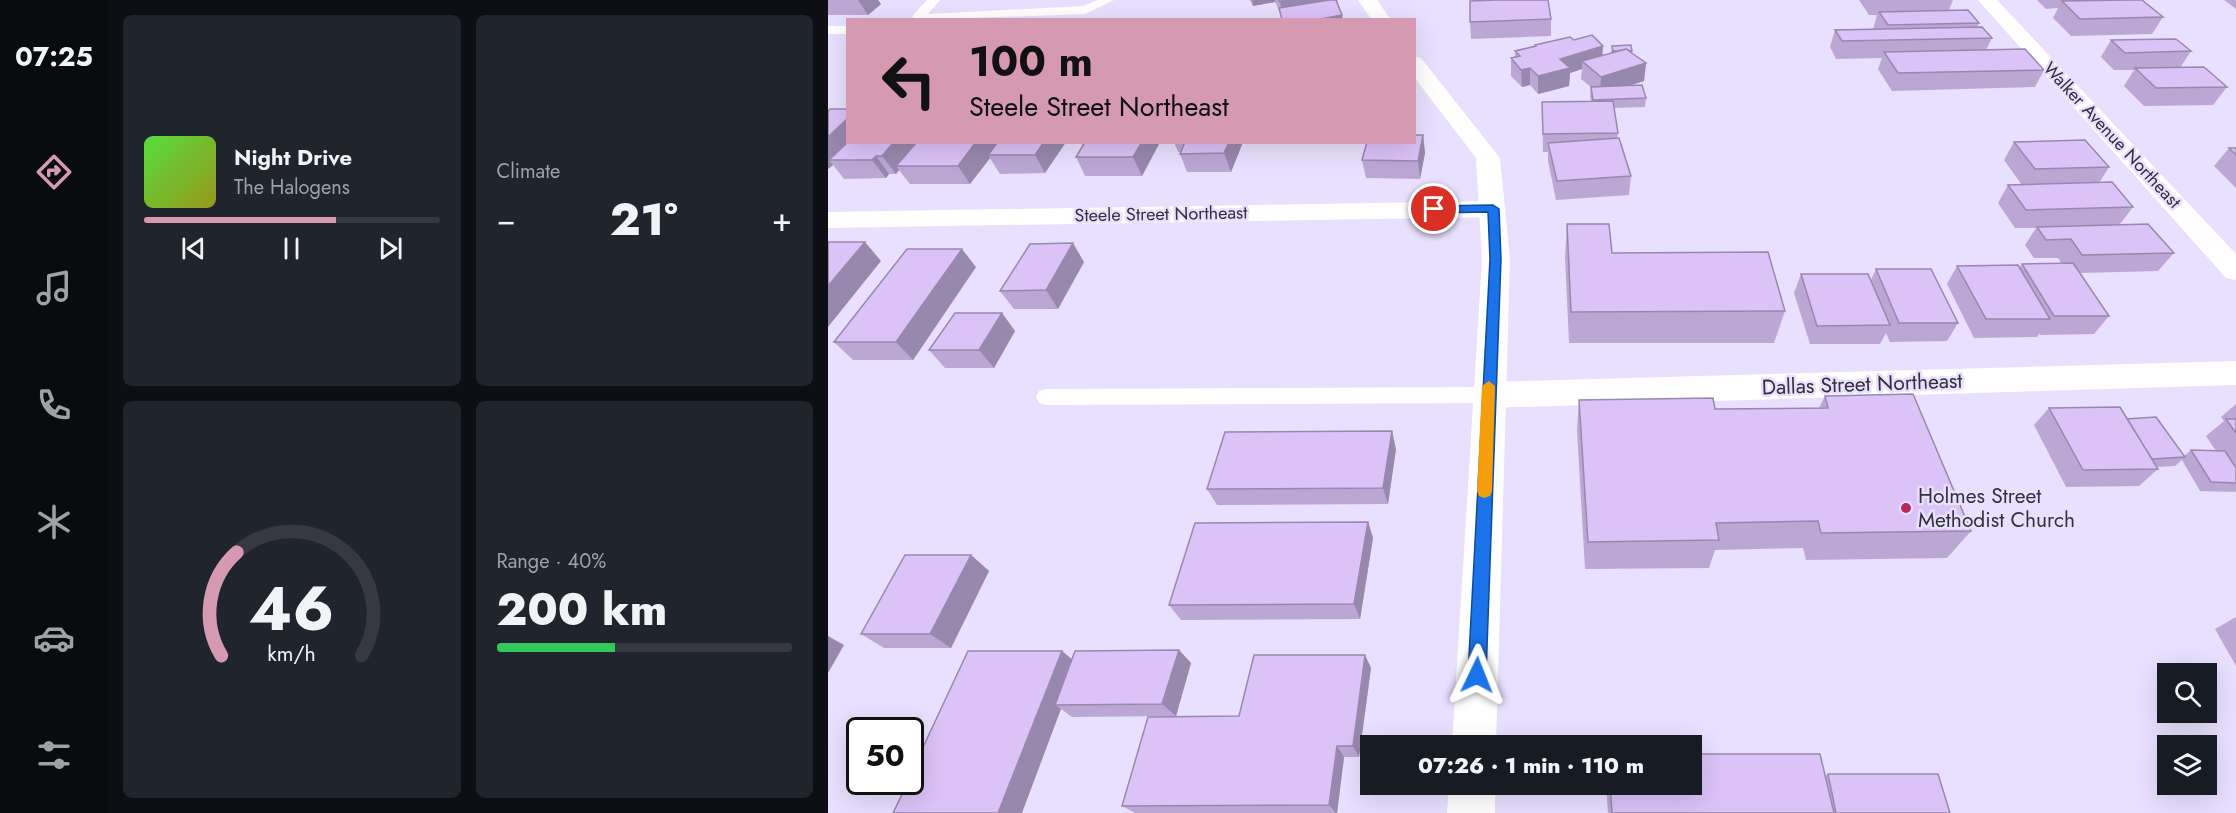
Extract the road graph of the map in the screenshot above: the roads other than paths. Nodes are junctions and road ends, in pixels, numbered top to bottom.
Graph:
1 (934, 0) edge
2 (991, 0) edge
3 (1108, 0) edge
4 (1367, 0) edge
5 (1987, 0) edge
6 (974, 17) junction
7 (915, 18) edge
8 (944, 18) edge
9 (1380, 18) edge
10 (828, 30) edge
11 (846, 30) edge
12 (1416, 65) edge
13 (1493, 209) junction
14 (828, 220) edge
15 (2236, 271) edge
16 (2236, 373) edge
17 (1488, 395) junction
18 (1046, 397) dead end
19 (1474, 735) edge
20 (1472, 795) edge
21 (1471, 813) edge

1 - 7 lane
2 - 6 lane
3 - 6 lane
4 - 9 street
5 - 15 street, Walker Avenue Northeast
6 - 8 lane
10 - 11 lane
12 - 13 street
13 - 14 street, Steele Street Northeast
13 - 17 street
16 - 17 street, Dallas Street Northeast
17 - 18 lane
17 - 19 street
20 - 21 street

